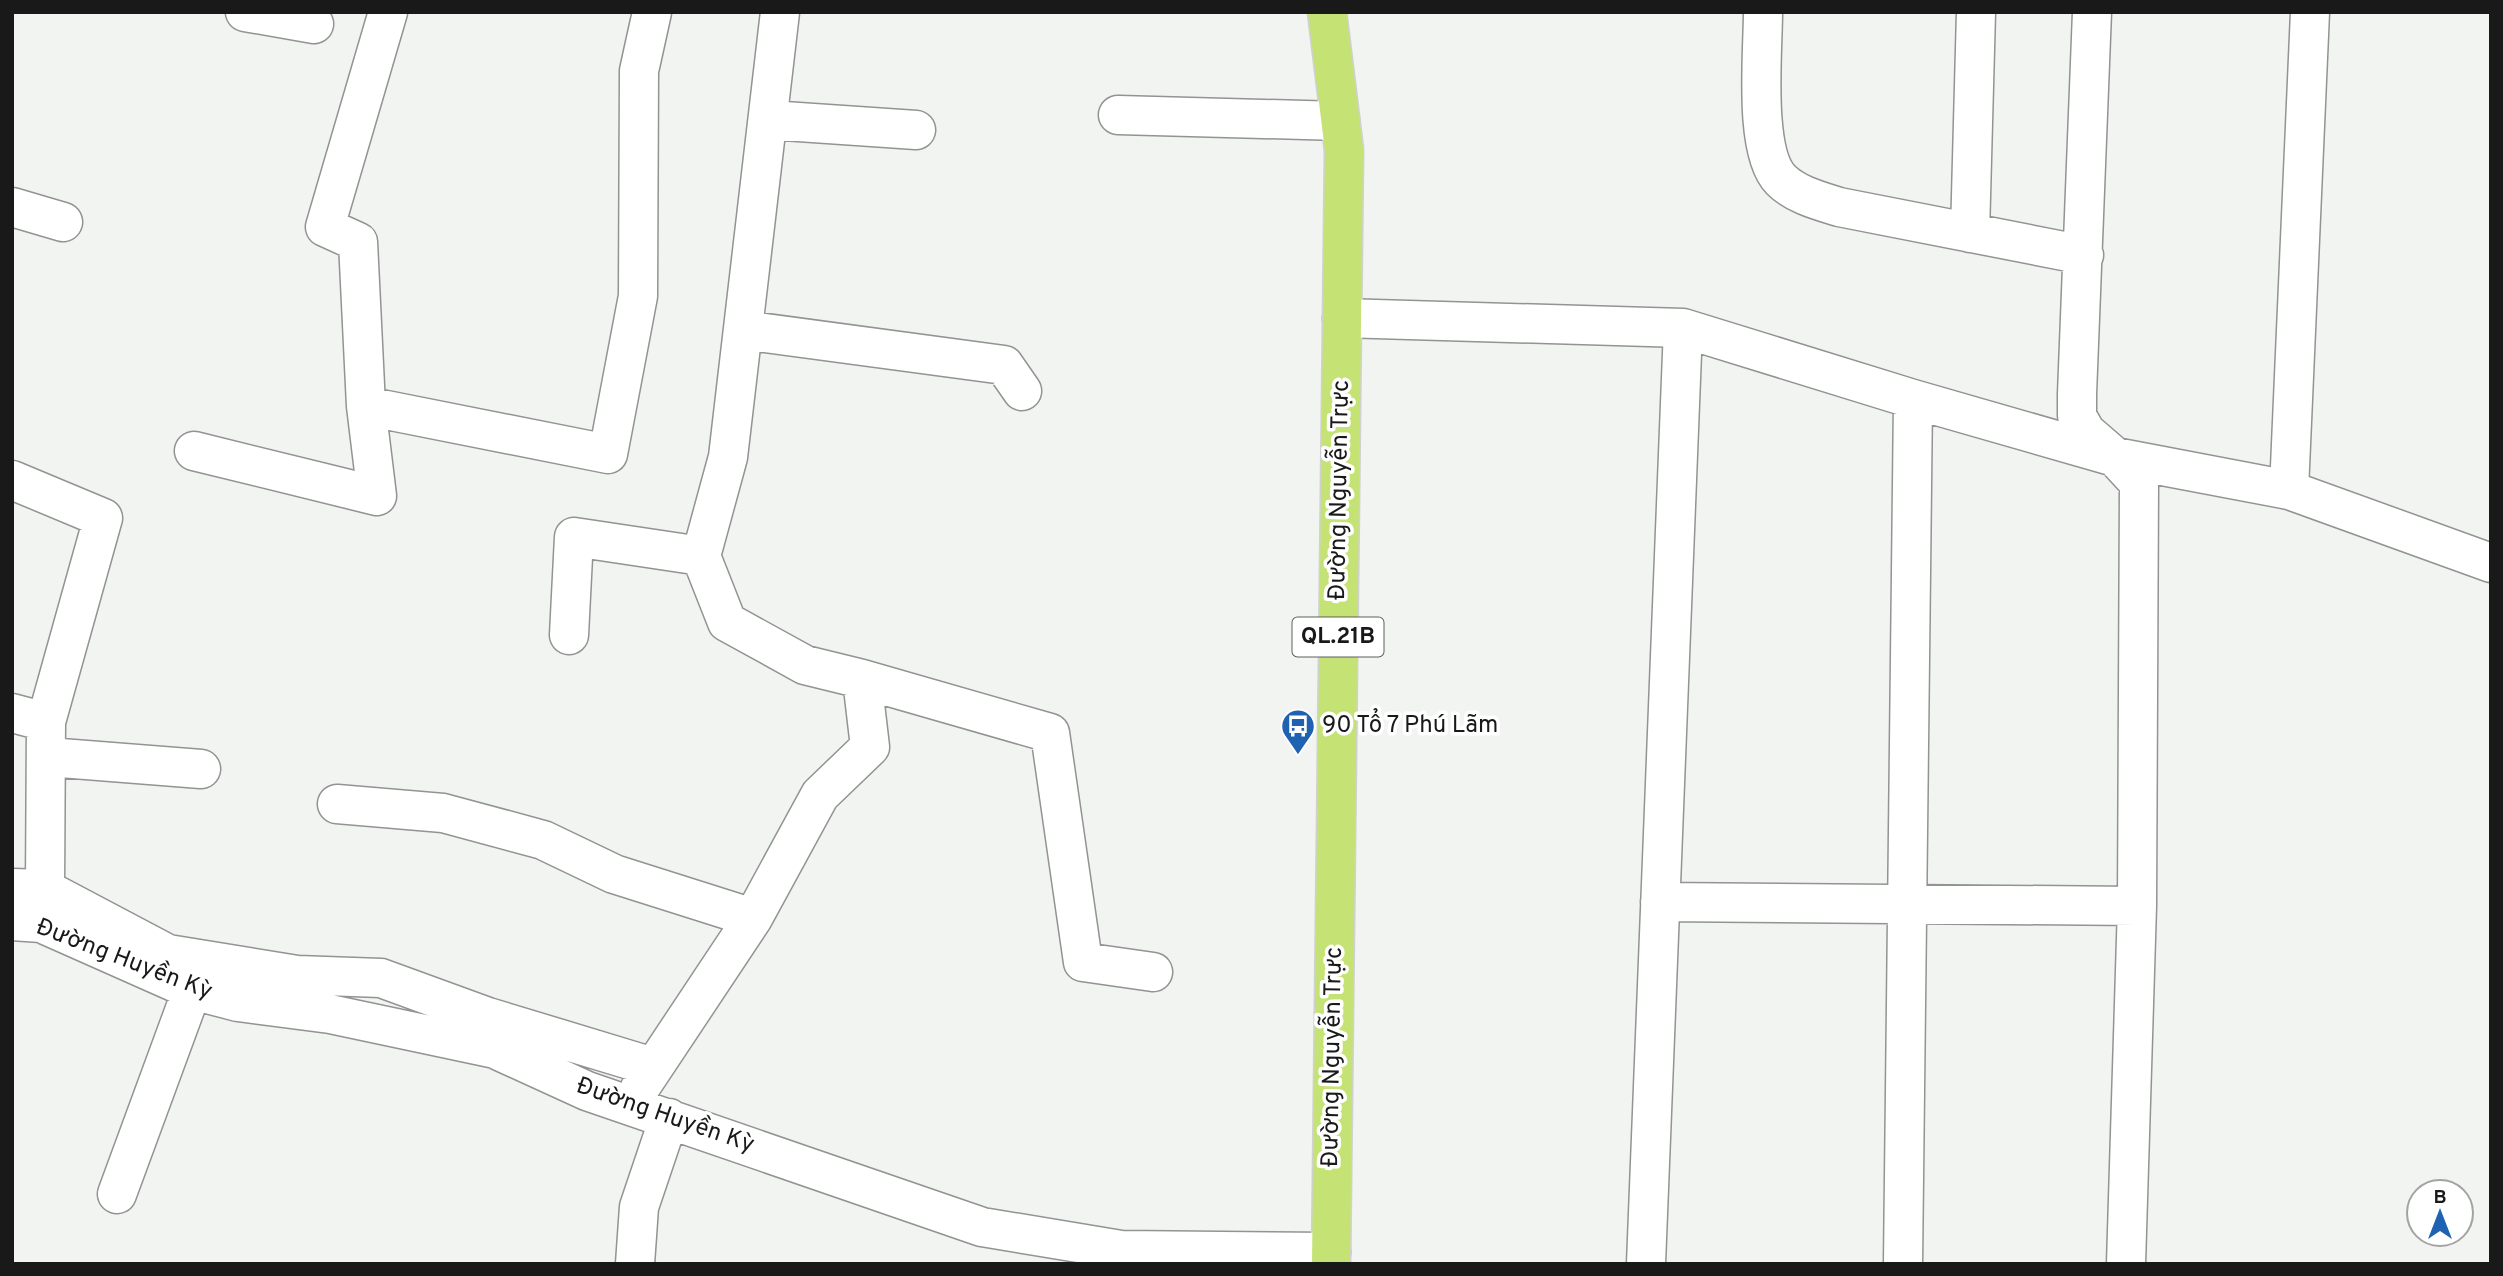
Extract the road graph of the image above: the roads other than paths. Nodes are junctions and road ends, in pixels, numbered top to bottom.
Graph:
1 (244, 12) edge
2 (388, 12) edge
3 (652, 12) edge
4 (780, 12) edge
5 (1327, 12) edge
6 (1763, 12) edge
7 (1976, 12) edge
8 (2092, 12) edge
9 (2310, 12) edge
10 (314, 24) dead end
11 (1118, 115) dead end
12 (769, 120) junction
13 (1340, 121) junction
14 (916, 130) dead end
15 (12, 207) edge
16 (63, 222) dead end
17 (1970, 233) junction
18 (2084, 255) junction
19 (1342, 318) junction
20 (1683, 328) junction
21 (743, 330) junction
22 (1022, 391) dead end
23 (1913, 399) junction
24 (366, 405) junction
25 (194, 451) dead end
26 (2115, 457) junction
27 (12, 480) edge
28 (2289, 490) junction
29 (701, 556) junction
30 (2491, 563) edge
31 (569, 635) dead end
32 (862, 680) junction
33 (35, 731) edge
34 (201, 769) dead end
35 (337, 804) dead end
36 (29, 888) edge
37 (1660, 902) junction
38 (1906, 902) junction
39 (2137, 906) junction
40 (753, 918) junction
41 (12, 921) edge
42 (1153, 972) dead end
43 (192, 990) junction
44 (653, 1067) junction
45 (630, 1104) junction
46 (669, 1118) junction
47 (117, 1194) dead end
48 (1120, 1257) edge
49 (1331, 1258) edge
50 (635, 1264) edge
51 (1646, 1264) edge
52 (1903, 1264) edge
53 (2126, 1264) edge

1 - 10 street
2 - 24 street
3 - 24 street
4 - 12 street
5 - 13 highway, Đường Nguyễn Trực / QL.21B
6 - 17 street
7 - 17 street
8 - 18 street
9 - 28 street
11 - 13 street
12 - 14 street
12 - 21 street
13 - 19 highway, Đường Nguyễn Trực / QL.21B
15 - 16 street
17 - 18 street
18 - 26 street
19 - 20 street
19 - 49 highway, Đường Nguyễn Trực / QL.21B
20 - 23 street
20 - 37 street
21 - 22 street
21 - 29 street
23 - 26 street
23 - 38 street
24 - 25 street
26 - 28 street
26 - 39 street
27 - 33 street
28 - 30 street
29 - 31 street
29 - 32 street
32 - 40 street
32 - 42 street
33 - 34 street
33 - 36 street
35 - 40 street
36 - 44 street
37 - 38 street
37 - 51 street
38 - 39 street
38 - 52 street
39 - 53 street
40 - 44 street
41 - 43 street, Đường Huyền Kỳ
43 - 45 street, Đường Huyền Kỳ
43 - 47 street
44 - 45 street
45 - 46 street, Đường Huyền Kỳ
46 - 48 street, Đường Huyền Kỳ
46 - 50 street
48 - 49 street, Đường Huyền Kỳ

